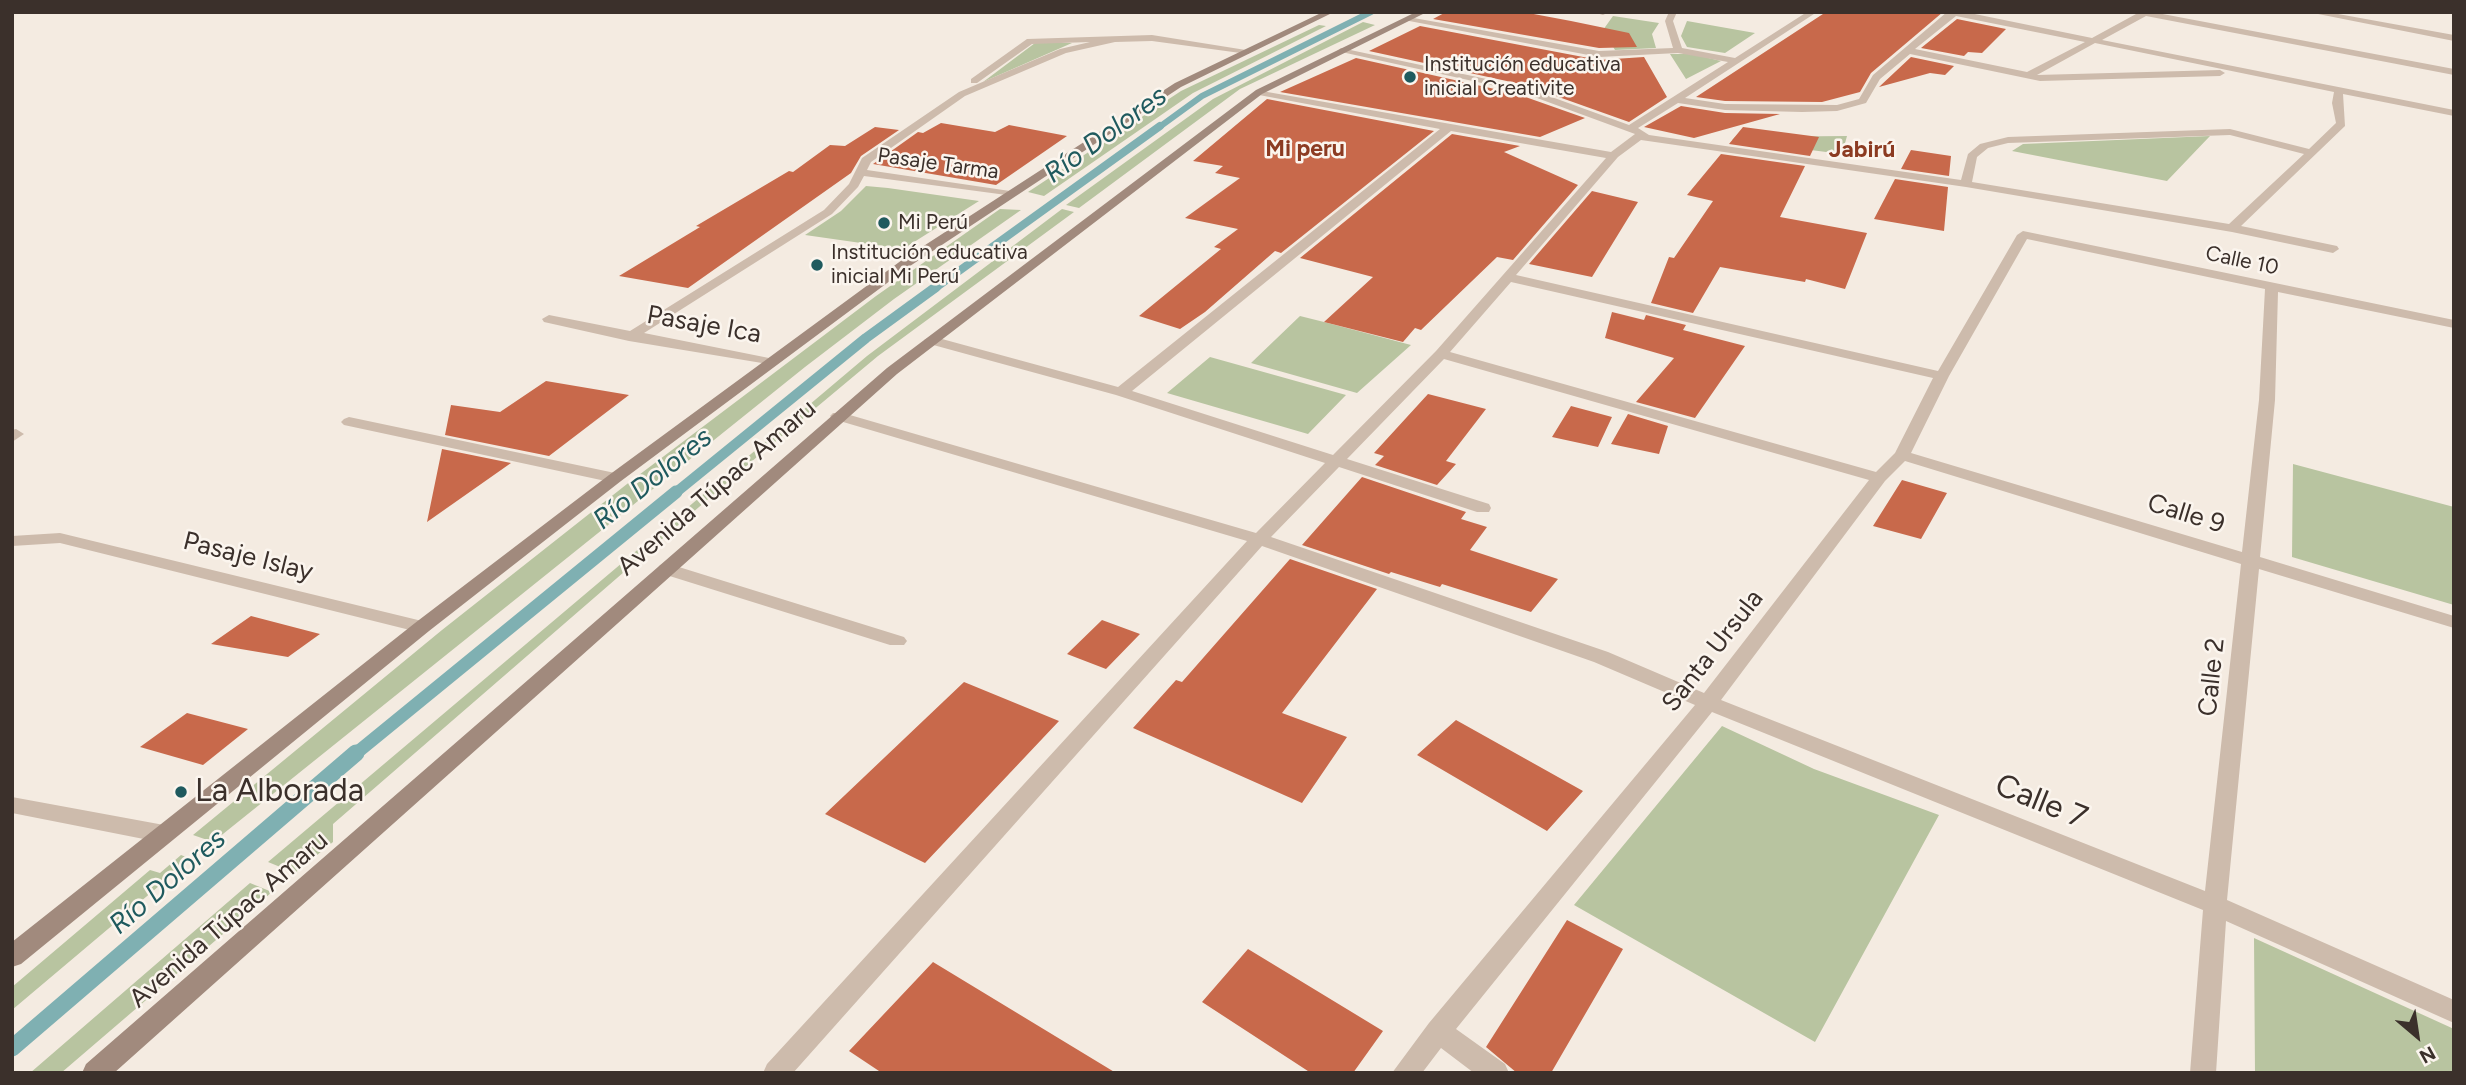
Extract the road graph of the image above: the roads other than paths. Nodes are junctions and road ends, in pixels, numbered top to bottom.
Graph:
1 (1330, 12) edge
2 (1673, 12) edge
3 (1813, 12) edge
4 (2312, 12) edge
5 (1953, 13) edge
6 (2143, 13) edge
7 (1416, 16) edge
8 (2454, 38) edge
9 (1115, 39) junction
10 (2096, 40) junction
11 (1678, 50) junction
12 (1906, 50) junction
13 (1248, 51) junction
14 (1340, 51) junction
15 (1736, 61) junction
16 (2252, 72) junction
17 (2454, 72) edge
18 (2029, 75) junction
19 (2339, 90) junction
20 (1259, 92) junction
21 (962, 94) junction
22 (1679, 100) junction
23 (2454, 113) edge
24 (1450, 126) junction
25 (1632, 128) junction
26 (1642, 137) junction
27 (2313, 153) junction
28 (1614, 155) junction
29 (860, 172) junction
30 (1966, 184) junction
31 (1010, 194) junction
32 (2232, 228) junction
33 (2023, 236) joint
34 (2333, 249) dead end
35 (1507, 277) junction
36 (2272, 286) junction
37 (549, 319) dead end
38 (2454, 324) edge
39 (629, 337) junction
40 (931, 340) junction
41 (1441, 354) junction
42 (769, 362) junction
43 (1942, 376) junction
44 (1121, 392) junction
45 (838, 416) junction
46 (349, 422) dead end
47 (1902, 455) junction
48 (1336, 459) junction
49 (615, 478) junction
50 (1879, 478) junction
51 (1483, 508) dead end
52 (1259, 540) junction
53 (12, 541) edge
54 (2250, 561) junction
55 (666, 569) junction
56 (2454, 622) edge
57 (422, 627) junction
58 (897, 642) dead end
59 (1707, 703) junction
60 (12, 805) edge
61 (164, 834) junction
62 (2215, 905) junction
63 (12, 957) edge
64 (2454, 1012) edge
65 (1438, 1031) junction
66 (95, 1073) edge
67 (776, 1073) edge
68 (1405, 1073) edge
69 (1496, 1073) edge
70 (2203, 1073) edge

1 - 13 street
2 - 11 street
3 - 15 street
4 - 8 street
5 - 10 street
5 - 12 street
6 - 10 street
6 - 17 street
7 - 11 street
7 - 14 street, Avenida Túpac Amaru
9 - 13 street
9 - 21 street
9 - 21 street
10 - 16 street
10 - 18 street
11 - 15 street
12 - 18 street
12 - 22 street
13 - 31 street
14 - 20 street, Avenida Túpac Amaru
14 - 25 street
15 - 22 street
16 - 18 street
16 - 19 street
19 - 23 street
19 - 27 street
20 - 24 street
20 - 40 street, Avenida Túpac Amaru
21 - 29 street
22 - 25 street
24 - 28 street
24 - 44 street
25 - 26 street
26 - 28 street
26 - 30 street
27 - 30 street
27 - 32 street
28 - 35 street
29 - 31 street, Pasaje Tarma
29 - 39 street
30 - 32 street
31 - 42 street
32 - 34 street
33 - 36 street, Calle 10
33 - 43 street, Santa Ursula
35 - 41 street
35 - 43 street
36 - 38 street, Calle 10
36 - 54 street, Calle 2
37 - 39 street, Pasaje Ica
39 - 42 street, Pasaje Ica
40 - 44 street
40 - 45 street, Avenida Túpac Amaru
41 - 48 street
41 - 50 street
42 - 49 street
43 - 47 street, Santa Ursula
44 - 48 street
45 - 52 street, Calle 7
45 - 55 street, Avenida Túpac Amaru
46 - 49 street
47 - 50 street, Santa Ursula
47 - 54 street, Calle 9
48 - 51 street
48 - 52 street
49 - 57 street
50 - 59 street, Santa Ursula
52 - 59 street, Calle 7
52 - 67 street
53 - 57 street, Pasaje Islay
54 - 56 street, Calle 9
54 - 62 street, Calle 2
55 - 58 street
55 - 66 street, Avenida Túpac Amaru
57 - 61 street
59 - 62 street, Calle 7
59 - 65 street, Santa Ursula
60 - 61 street
61 - 63 street
62 - 64 street, Calle 7
62 - 70 street, Calle 2
65 - 68 street, Santa Ursula
65 - 69 street

